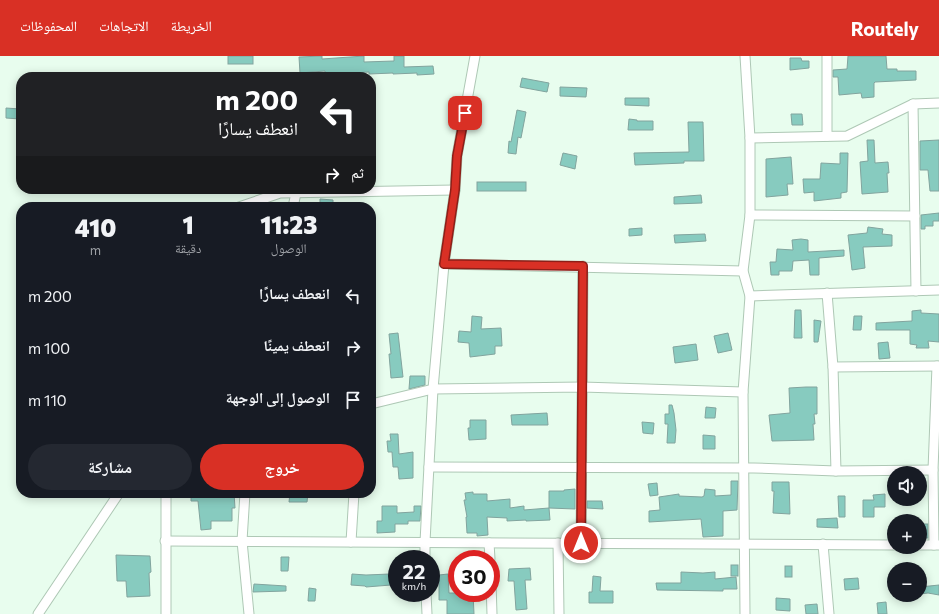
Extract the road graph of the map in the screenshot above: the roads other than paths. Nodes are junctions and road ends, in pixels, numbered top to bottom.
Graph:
1 (475, 56) edge
2 (745, 56) edge
3 (827, 56) edge
4 (939, 103) edge
5 (913, 104) junction
6 (827, 136) junction
7 (750, 138) junction
8 (455, 190) junction
9 (376, 191) edge
10 (280, 194) edge
11 (255, 202) edge
12 (750, 215) junction
13 (915, 216) junction
14 (444, 264) junction
15 (583, 266) junction
16 (743, 271) junction
17 (939, 290) edge
18 (916, 291) junction
19 (828, 294) junction
20 (750, 296) junction
21 (938, 366) edge
22 (833, 367) junction
23 (582, 387) junction
24 (433, 389) junction
25 (744, 392) junction
26 (376, 403) edge
27 (429, 467) junction
28 (582, 468) junction
29 (744, 468) junction
30 (932, 470) junction
31 (836, 471) junction
32 (115, 498) edge
33 (166, 498) edge
34 (244, 498) edge
35 (354, 498) edge
36 (165, 541) junction
37 (242, 541) junction
38 (351, 542) junction
39 (425, 542) junction
40 (489, 543) junction
41 (558, 543) junction
42 (581, 543) junction
43 (744, 544) junction
44 (823, 544) junction
45 (887, 545) edge
46 (936, 545) edge
47 (425, 550) edge
48 (489, 550) edge
49 (426, 602) edge
50 (492, 602) edge
51 (38, 614) edge
52 (166, 614) edge
53 (249, 614) edge
54 (427, 614) edge
55 (492, 614) edge
56 (559, 614) edge
57 (745, 614) edge
58 (829, 614) edge

1 - 8 street
2 - 7 street
3 - 6 street
4 - 5 street
5 - 6 street
5 - 13 street
6 - 7 street
7 - 12 street
8 - 9 street
8 - 14 street
10 - 11 street
12 - 13 street
12 - 16 street
13 - 18 street
14 - 15 street
14 - 24 street
15 - 16 street
15 - 23 street
16 - 20 street
17 - 18 street
18 - 19 street
19 - 20 street
19 - 22 street
20 - 25 street
21 - 22 street
21 - 30 street
22 - 31 street
23 - 24 street
23 - 25 street
23 - 28 street
24 - 26 street
24 - 27 street
25 - 29 street
27 - 28 street
27 - 39 street
28 - 29 street
28 - 42 street
29 - 31 street
29 - 43 street
30 - 31 street
30 - 46 street
32 - 51 street
33 - 36 street
34 - 37 street
35 - 38 street
36 - 37 street
36 - 52 street
37 - 38 street
37 - 53 street
38 - 39 street
39 - 40 street
39 - 47 street
40 - 41 street
40 - 48 street
41 - 42 street
41 - 56 street
42 - 43 street
43 - 44 street
43 - 57 street
44 - 45 street
44 - 58 street
49 - 54 street
50 - 55 street

